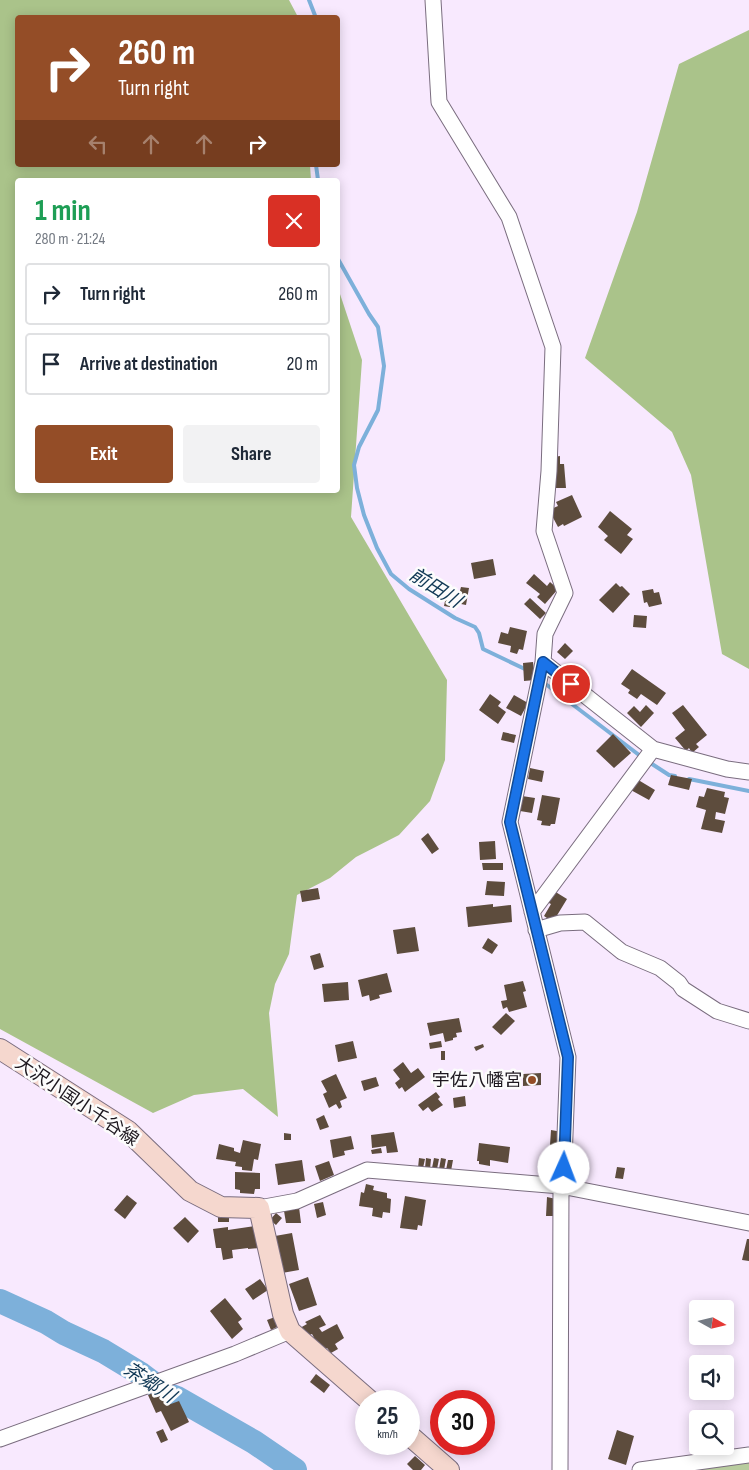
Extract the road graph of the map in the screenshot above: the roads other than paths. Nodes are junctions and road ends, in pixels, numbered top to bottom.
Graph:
1 (433, 0) edge
2 (543, 662) junction
3 (653, 749) junction
4 (749, 772) edge
5 (532, 912) junction
6 (536, 930) junction
7 (749, 1021) edge
8 (0, 1049) edge
9 (562, 1186) junction
10 (259, 1208) junction
11 (749, 1223) edge
12 (290, 1331) junction
13 (357, 1390) edge
14 (0, 1439) edge
15 (420, 1445) edge
16 (749, 1455) edge
17 (449, 1470) edge
18 (560, 1470) edge
19 (640, 1470) edge

1 - 2 street
2 - 3 street
2 - 5 street
3 - 4 street
3 - 5 street
5 - 6 street
6 - 7 street
6 - 9 street
8 - 10 main road, 大沢小国小千谷線
9 - 10 street
9 - 11 street
9 - 18 street
10 - 12 main road
12 - 13 main road
12 - 14 street
15 - 17 main road
16 - 19 street

